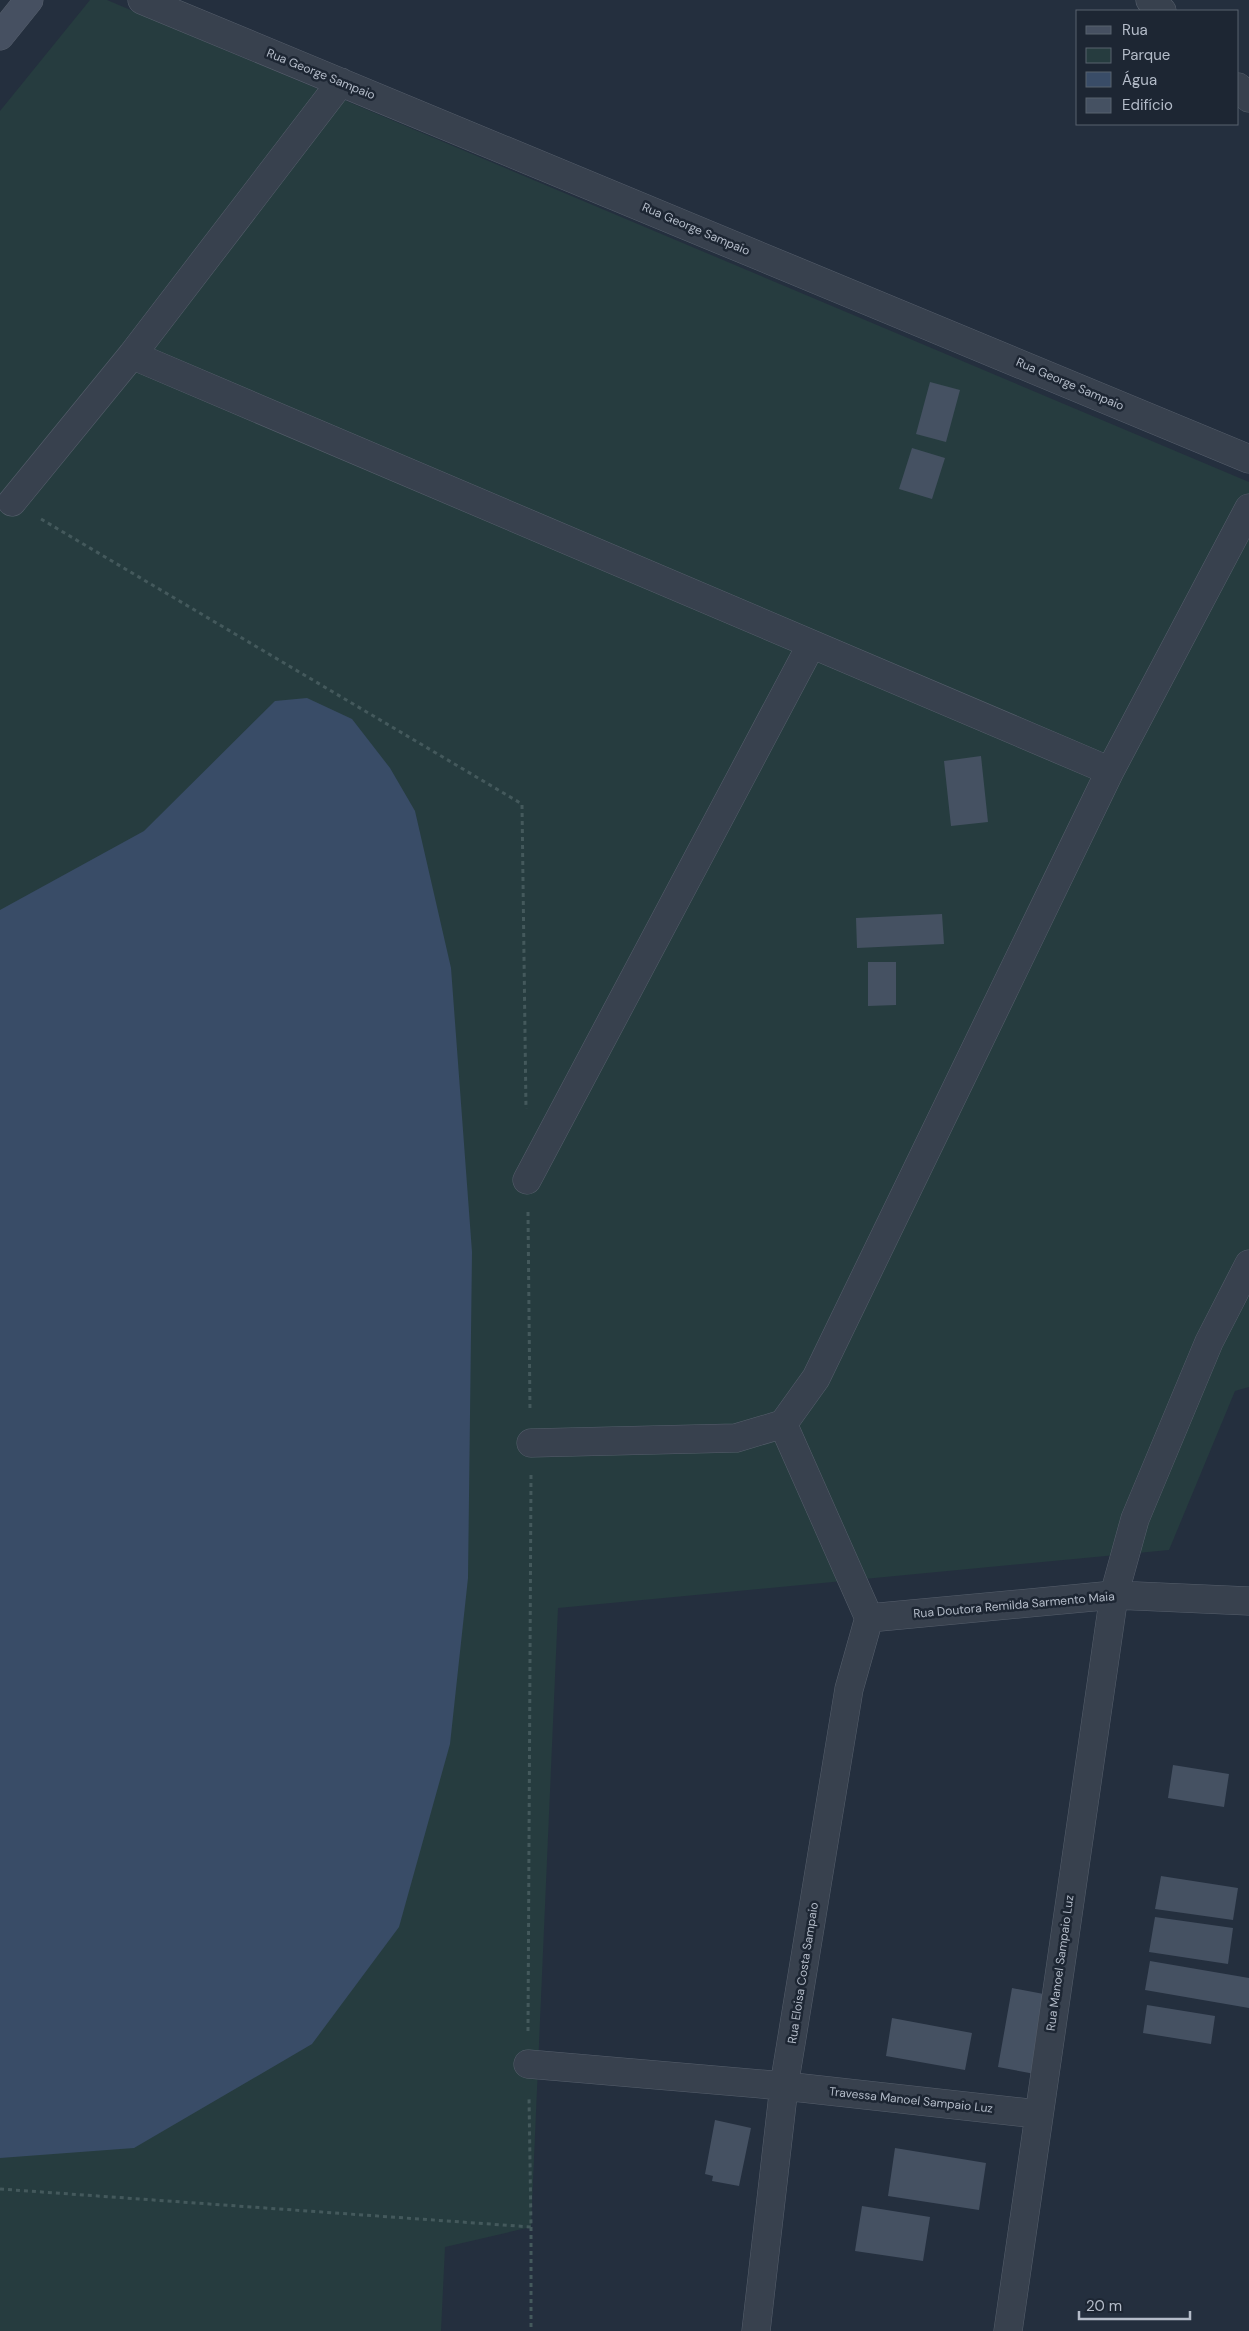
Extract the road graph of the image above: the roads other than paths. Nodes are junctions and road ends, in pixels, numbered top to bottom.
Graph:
1 (29, 0) edge
2 (142, 0) edge
3 (1150, 0) edge
4 (1161, 10) edge
5 (0, 36) edge
6 (341, 82) junction
7 (1239, 88) edge
8 (1249, 98) edge
9 (132, 355) junction
10 (1249, 458) edge
11 (12, 502) road end
12 (1249, 508) edge
13 (811, 645) junction
14 (1110, 771) junction
15 (527, 1180) road end
16 (1249, 1264) edge
17 (783, 1424) junction
18 (531, 1443) road end
19 (1114, 1595) junction
20 (1249, 1601) edge
21 (869, 1618) junction
22 (528, 2064) road end
23 (784, 2086) junction
24 (1038, 2114) junction
25 (756, 2331) edge
26 (1008, 2331) edge

1 - 5 main road
2 - 6 street, Rua George Sampaio
3 - 4 street
6 - 9 street
6 - 10 street, Rua George Sampaio
7 - 8 street
9 - 11 street
9 - 13 street
12 - 14 street
13 - 14 street
13 - 15 street
14 - 17 street
16 - 19 street, Rua Manoel Sampaio Luz
17 - 18 street
17 - 21 street
19 - 20 street, Rua Doutora Remilda Sarmento Maia
19 - 21 street, Rua Doutora Remilda Sarmento Maia
19 - 24 street, Rua Manoel Sampaio Luz
21 - 23 street, Rua Eloisa Costa Sampaio
22 - 23 street, Travessa Manoel Sampaio Luz
23 - 24 street, Travessa Manoel Sampaio Luz
23 - 25 street, Rua Eloisa Costa Sampaio
24 - 26 street, Rua Manoel Sampaio Luz

